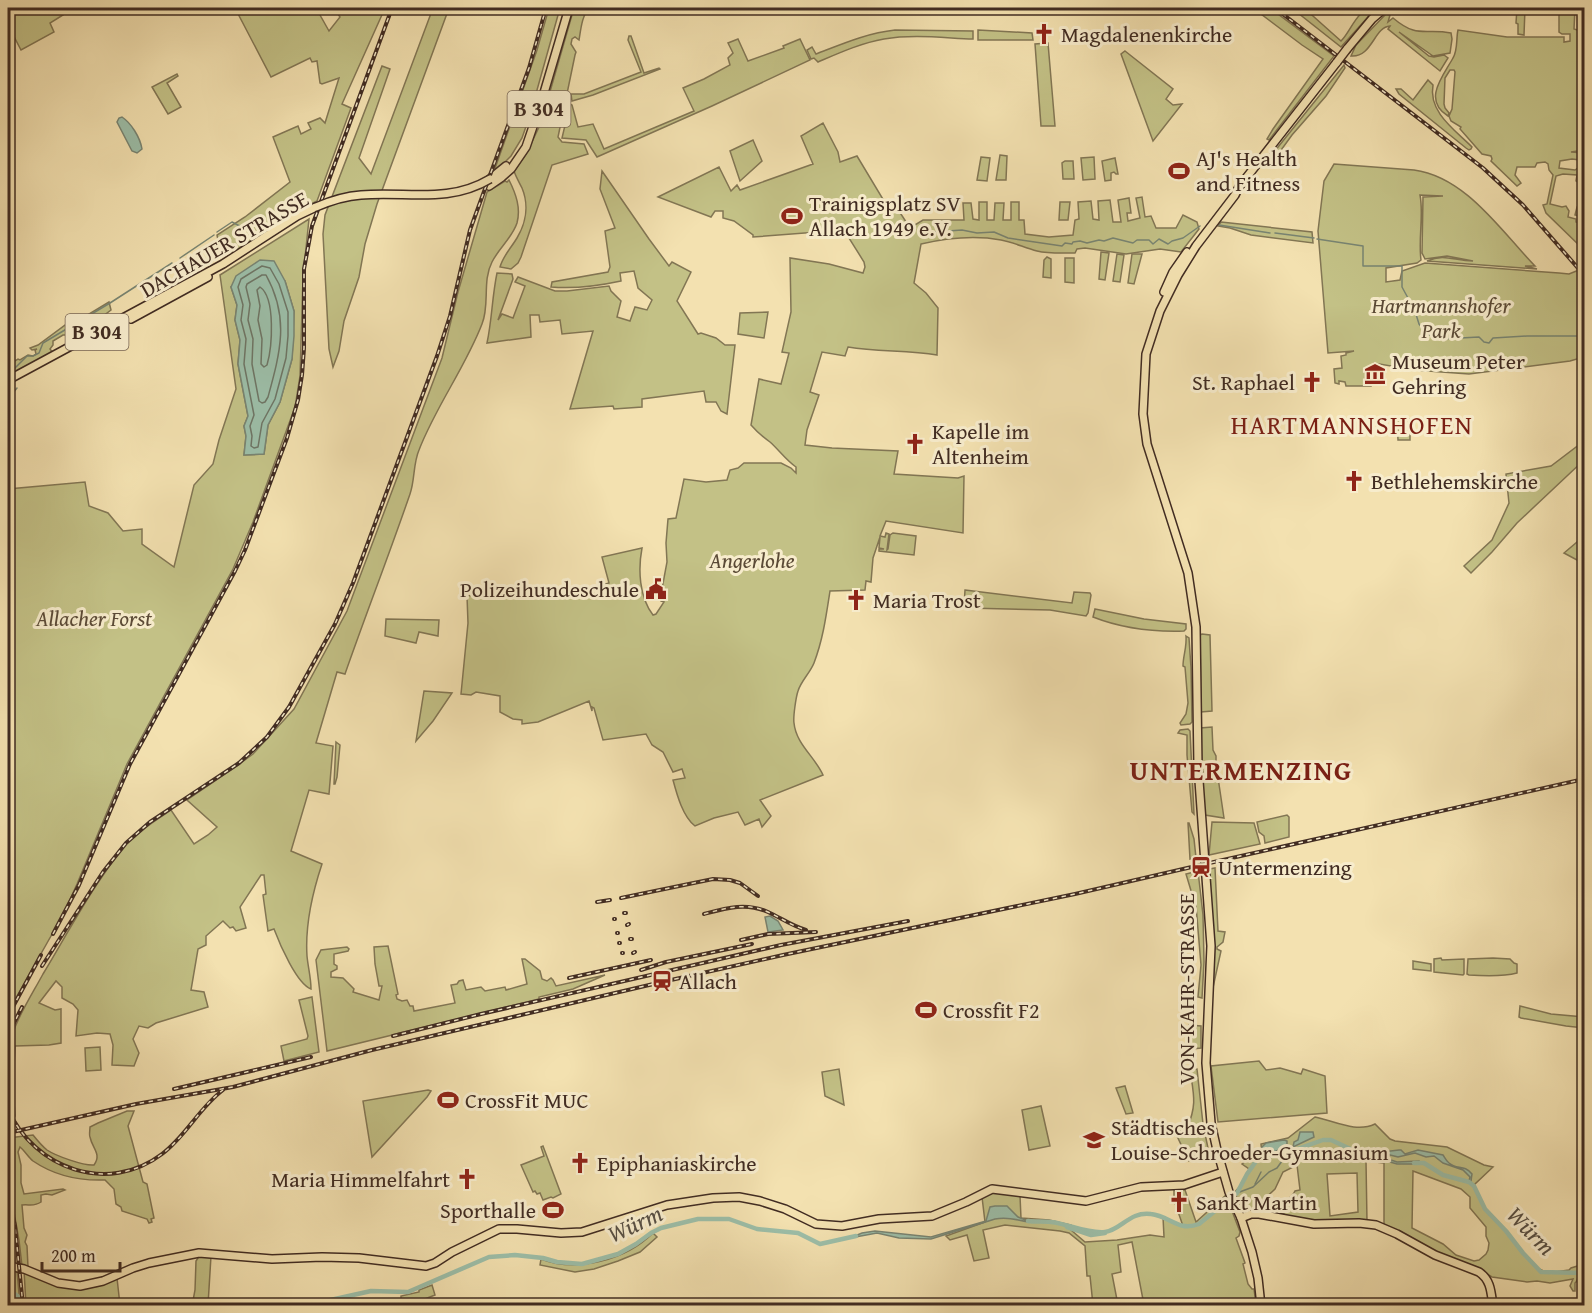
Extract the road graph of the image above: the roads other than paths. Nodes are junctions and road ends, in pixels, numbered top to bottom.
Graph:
1 (564, 8) edge
2 (569, 8) edge
3 (1384, 9) edge
4 (490, 182) junction
5 (8, 383) edge
6 (1221, 1173) junction
7 (1241, 1218) junction
8 (8, 1266) edge
9 (1261, 1305) edge
10 (1493, 1305) edge

1 - 4 main road, DACHAUER STRASSE / B 304
2 - 4 main road, DACHAUER STRASSE / B 304
3 - 6 main road, VON-KAHR-STRASSE, bridge
4 - 5 main road, DACHAUER STRASSE / B 304, bridge
6 - 7 main road, VON-KAHR-STRASSE
6 - 8 main road
7 - 9 main road, VON-KAHR-STRASSE
7 - 10 main road

